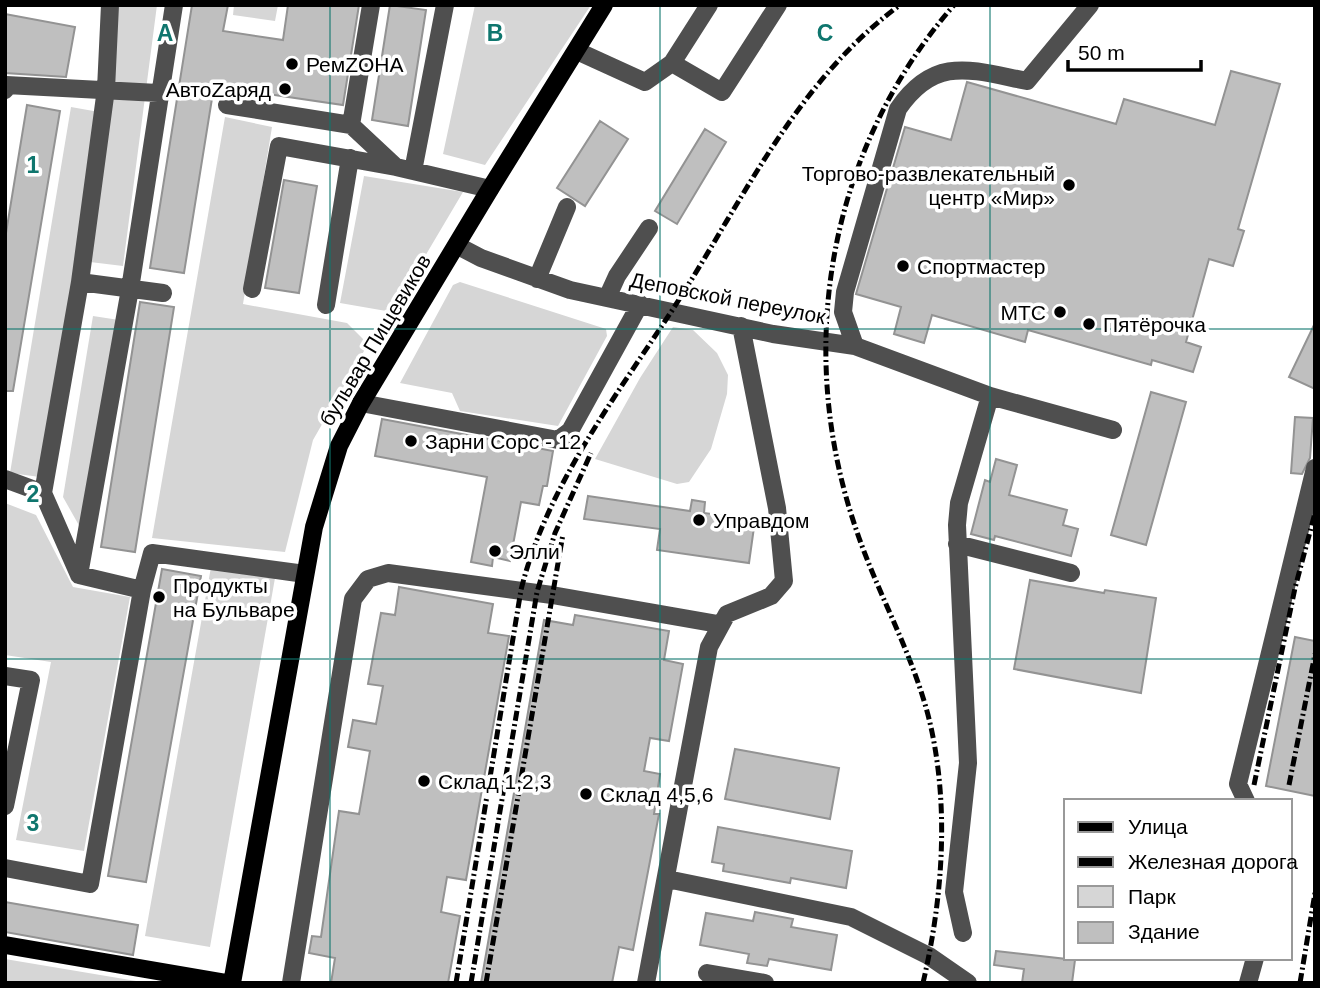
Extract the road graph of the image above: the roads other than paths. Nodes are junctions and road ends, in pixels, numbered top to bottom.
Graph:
1 (110, 5) edge
2 (174, 5) edge
3 (371, 5) edge
4 (445, 5) edge
5 (604, 5) edge
6 (709, 5) edge
7 (778, 5) edge
8 (1090, 5) edge
9 (577, 51) junction
10 (672, 63) junction
11 (6, 85) edge
12 (106, 89) junction
13 (5, 90) edge
14 (158, 93) junction
15 (227, 105) dead end
16 (351, 125) junction
17 (350, 158) junction
18 (405, 169) junction
19 (490, 189) junction
20 (567, 208) dead end
21 (649, 228) dead end
22 (458, 246) junction
23 (537, 279) junction
24 (79, 282) junction
25 (130, 289) junction
26 (252, 289) dead end
27 (163, 293) dead end
28 (607, 298) junction
29 (326, 304) dead end
30 (640, 304) junction
31 (741, 326) junction
32 (855, 346) junction
33 (990, 396) junction
34 (361, 403) junction
35 (1113, 430) dead end
36 (1315, 468) edge
37 (5, 479) edge
38 (43, 493) junction
39 (957, 544) junction
40 (1070, 573) dead end
41 (306, 574) junction
42 (79, 575) junction
43 (142, 590) junction
44 (719, 624) junction
45 (5, 676) edge
46 (1244, 799) edge
47 (5, 806) edge
48 (5, 868) edge
49 (667, 879) junction
50 (963, 933) dead end
51 (5, 945) edge
52 (1254, 960) edge
53 (707, 973) dead end
54 (229, 983) edge
55 (291, 983) edge
56 (646, 983) edge
57 (765, 983) edge
58 (968, 983) edge
59 (1248, 983) edge

1 - 12 lane
2 - 14 lane
3 - 16 lane
4 - 18 lane
5 - 9 main road, бульвар Пищевиков
6 - 10 lane
7 - 10 lane
8 - 32 lane
9 - 10 lane
9 - 19 main road, бульвар Пищевиков
11 - 12 lane
11 - 13 lane
12 - 14 lane
12 - 24 lane
14 - 25 lane
15 - 16 lane
16 - 18 lane
17 - 18 lane
17 - 26 lane
17 - 29 lane
18 - 19 lane
19 - 22 main road, бульвар Пищевиков
20 - 23 lane
21 - 28 lane
22 - 23 lane, Деповской переулок
22 - 34 main road, бульвар Пищевиков
23 - 28 lane, Деповской переулок
24 - 25 lane
24 - 38 lane
25 - 27 lane
25 - 42 lane
28 - 30 lane, Деповской переулок
30 - 31 lane, Деповской переулок
30 - 34 lane
31 - 32 lane, Деповской переулок
31 - 44 lane
32 - 33 lane, Деповской переулок
33 - 35 lane, Деповской переулок
33 - 39 lane
34 - 41 main road, бульвар Пищевиков
36 - 46 lane
37 - 38 lane
38 - 42 lane
39 - 40 lane
39 - 50 lane
41 - 43 lane
41 - 54 main road, бульвар Пищевиков
42 - 43 lane
43 - 48 lane
44 - 49 lane
44 - 55 lane
45 - 47 lane
49 - 56 lane
49 - 58 lane
51 - 54 main road
52 - 59 lane
53 - 57 lane

